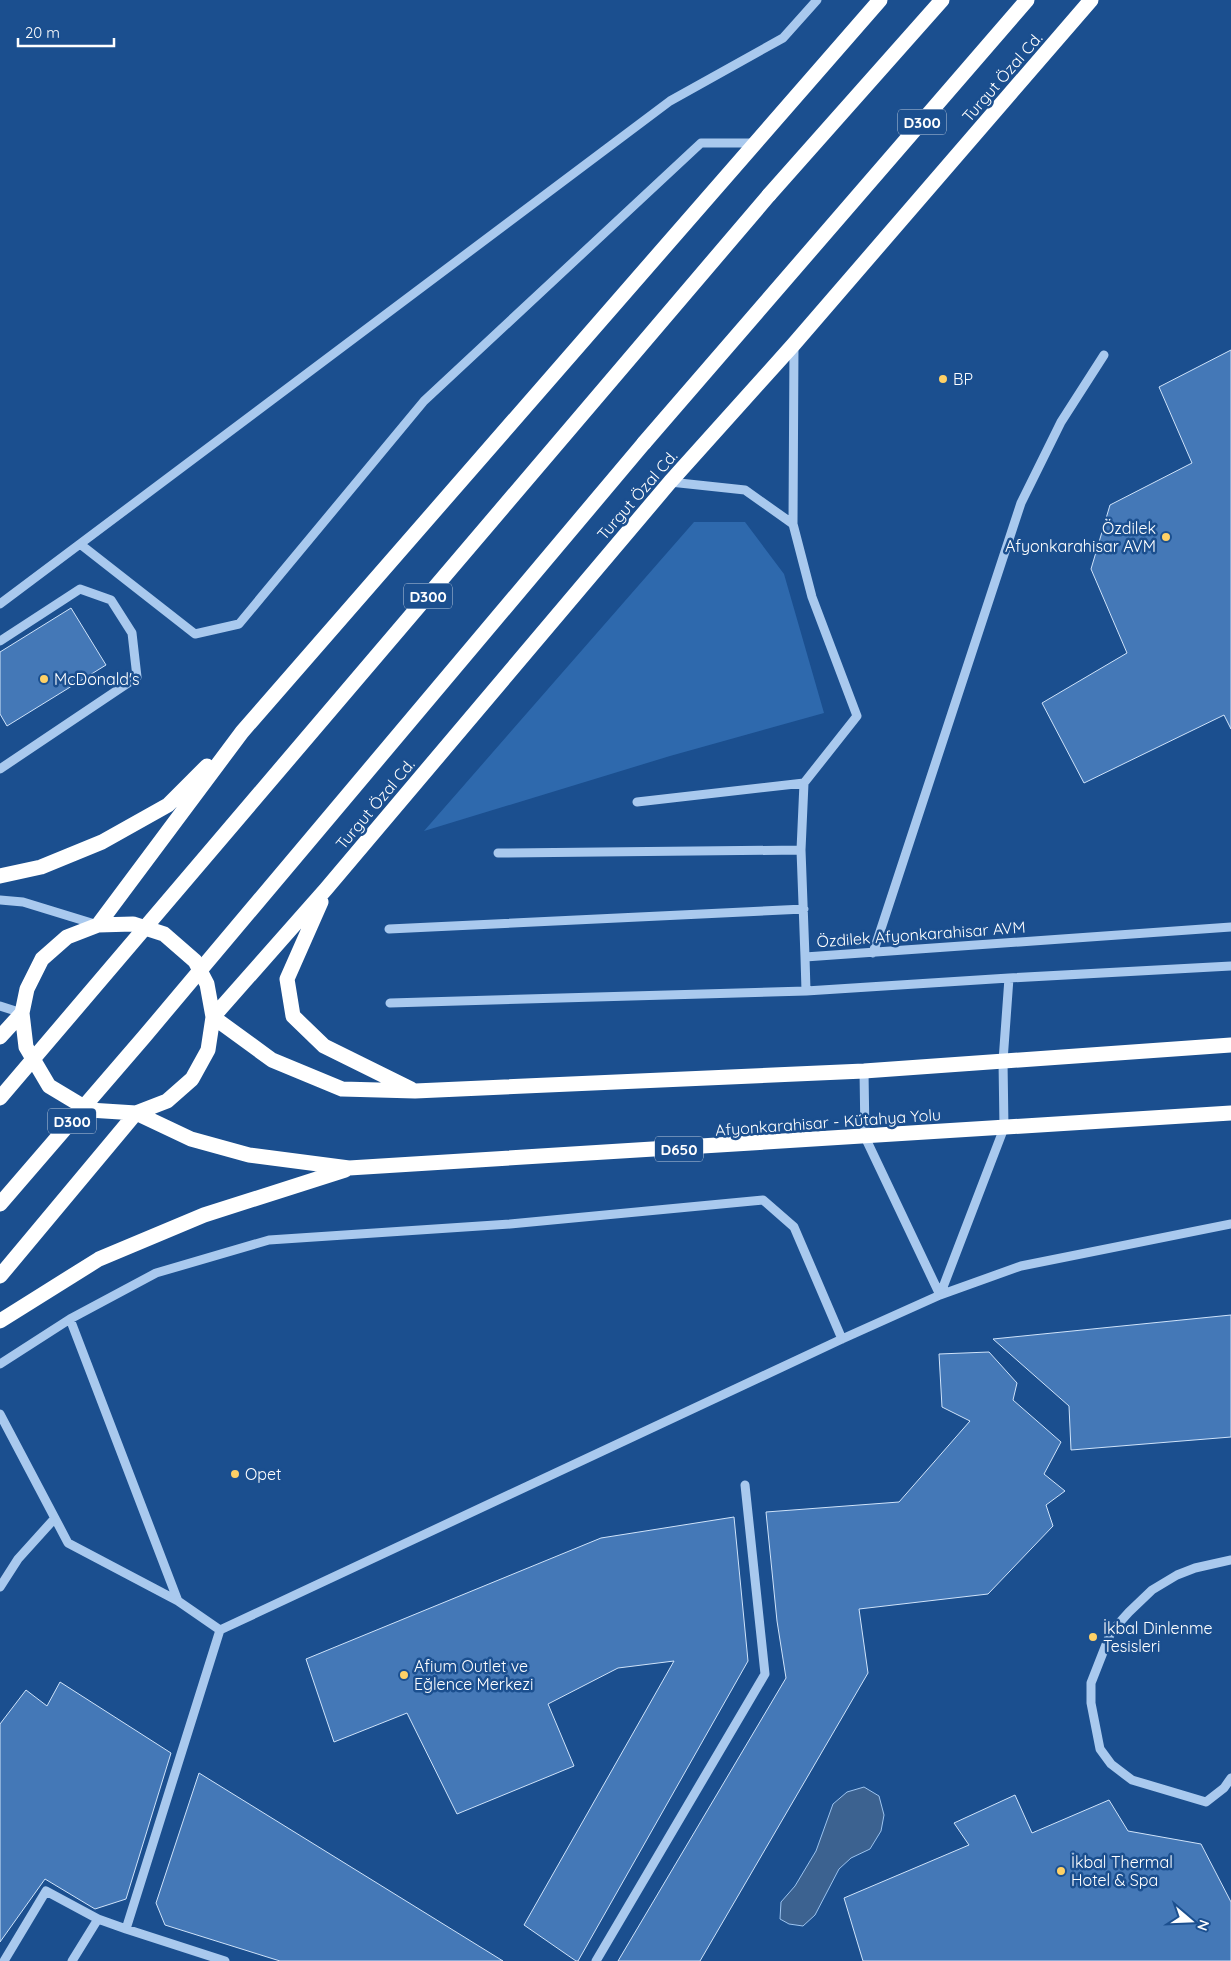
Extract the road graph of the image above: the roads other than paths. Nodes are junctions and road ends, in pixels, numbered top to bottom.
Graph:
1 (817, 0) edge
2 (880, 0) edge
3 (942, 0) edge
4 (1027, 0) edge
5 (1091, 0) edge
6 (755, 143) junction
7 (794, 344) junction
8 (1104, 355) dead end
9 (670, 482) junction
10 (794, 524) junction
11 (80, 544) junction
12 (0, 604) edge
13 (0, 641) edge
14 (242, 732) junction
15 (0, 769) edge
16 (804, 783) junction
17 (637, 802) dead end
18 (801, 850) junction
19 (498, 853) dead end
20 (0, 876) edge
21 (326, 889) junction
22 (0, 900) edge
23 (804, 909) junction
24 (98, 925) junction
25 (1231, 927) edge
26 (389, 929) dead end
27 (873, 952) junction
28 (806, 958) junction
29 (1231, 966) edge
30 (1009, 978) junction
31 (806, 991) junction
32 (390, 1003) dead end
33 (0, 1006) edge
34 (22, 1013) junction
35 (213, 1017) junction
36 (0, 1036) edge
37 (1231, 1045) edge
38 (1003, 1061) junction
39 (864, 1071) junction
40 (415, 1091) junction
41 (0, 1098) edge
42 (136, 1113) junction
43 (1231, 1113) edge
44 (1004, 1128) junction
45 (865, 1137) junction
46 (349, 1168) junction
47 (0, 1204) edge
48 (1231, 1224) edge
49 (0, 1276) edge
50 (940, 1295) junction
51 (70, 1319) junction
52 (0, 1321) edge
53 (842, 1339) junction
54 (0, 1364) edge
55 (0, 1414) edge
56 (745, 1485) dead end
57 (55, 1518) junction
58 (1231, 1560) edge
59 (0, 1587) edge
60 (178, 1601) junction
61 (220, 1630) junction
62 (1231, 1778) edge
63 (98, 1919) junction
64 (126, 1929) junction
65 (4, 1961) edge
66 (72, 1961) edge
67 (225, 1961) edge
68 (596, 1961) edge

1 - 11 street
2 - 6 highway
3 - 41 highway, D300, bridge
4 - 47 highway, Turgut Özal Cd. / D300, bridge
5 - 7 highway, Turgut Özal Cd.
6 - 11 street
6 - 14 highway
7 - 9 highway, Turgut Özal Cd.
7 - 10 street
8 - 27 street
9 - 10 street
9 - 21 highway, Turgut Özal Cd.
10 - 16 street
11 - 12 street
13 - 15 street
14 - 20 highway
14 - 24 highway
16 - 17 street
16 - 18 street, Özdilek Afyonkarahisar AVM
18 - 19 street
18 - 23 street, Özdilek Afyonkarahisar AVM
21 - 35 highway, Turgut Özal Cd.
21 - 40 highway
22 - 24 street
23 - 26 street
23 - 28 street, Özdilek Afyonkarahisar AVM
24 - 34 highway
24 - 35 highway
25 - 27 street, Özdilek Afyonkarahisar AVM
27 - 28 street, Özdilek Afyonkarahisar AVM
28 - 31 street
29 - 30 street
30 - 31 street
30 - 38 street
31 - 32 street
33 - 34 street
34 - 36 highway
34 - 42 highway
35 - 40 highway
35 - 42 highway
37 - 38 highway
38 - 39 highway
38 - 44 street
39 - 40 highway
39 - 45 street
42 - 46 highway, Afyonkarahisar - Kütahya Yolu / D650
42 - 49 highway
43 - 44 highway, Afyonkarahisar - Kütahya Yolu / D650
44 - 45 highway, Afyonkarahisar - Kütahya Yolu / D650
44 - 50 street
45 - 46 highway, Afyonkarahisar - Kütahya Yolu / D650
45 - 50 street
46 - 52 highway
48 - 50 street
50 - 53 street
51 - 53 street
51 - 54 street
51 - 60 street
53 - 61 street
55 - 57 street
56 - 68 street
57 - 59 street
57 - 60 street
58 - 62 street
60 - 61 street
61 - 64 street
63 - 64 street
63 - 65 street
63 - 66 street
64 - 67 street

